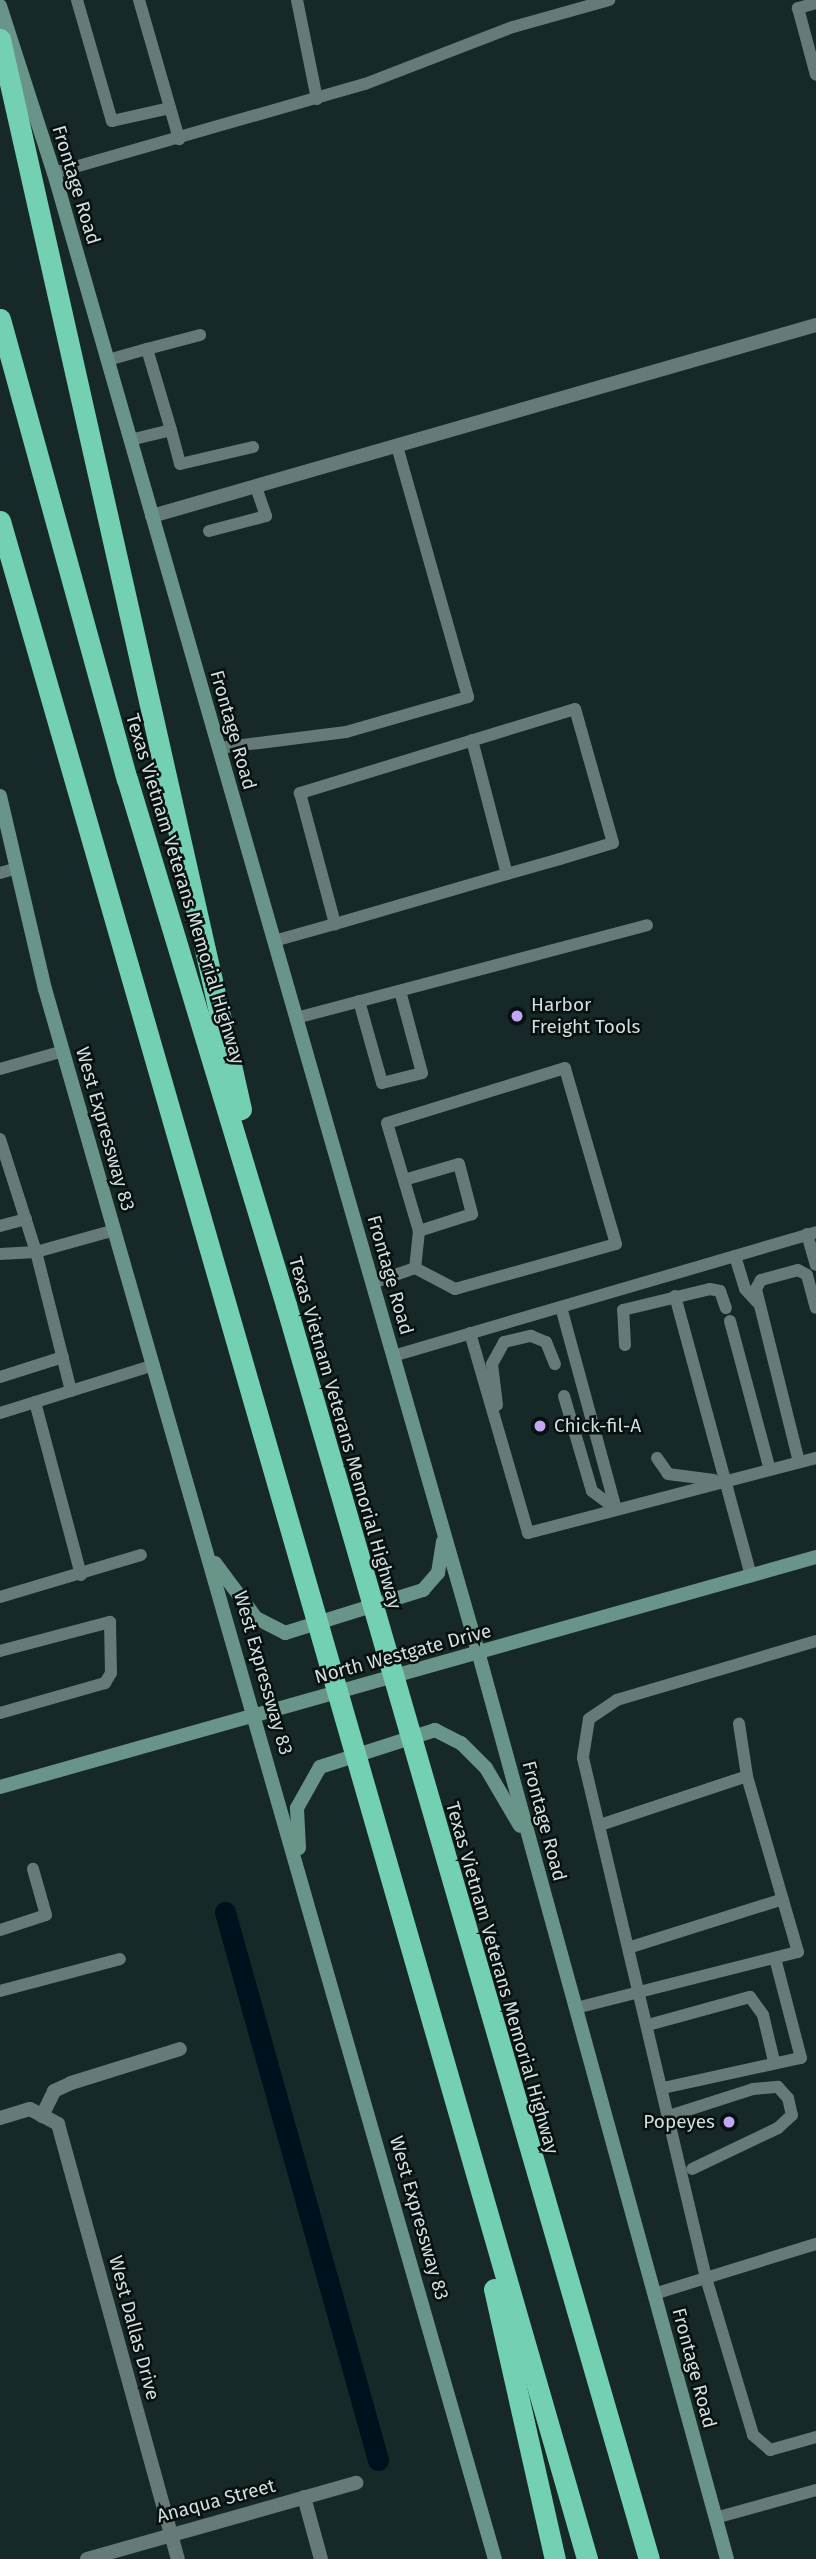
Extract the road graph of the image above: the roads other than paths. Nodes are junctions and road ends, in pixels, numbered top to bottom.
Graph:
1 (77, 0) edge
2 (139, 0) edge
3 (297, 0) edge
4 (609, 0) edge
5 (816, 3) edge
6 (0, 6) edge
7 (0, 39) edge
8 (816, 75) edge
9 (317, 99) junction
10 (170, 108) junction
11 (179, 139) junction
12 (54, 173) junction
13 (0, 319) edge
14 (816, 325) edge
15 (200, 335) dead end
16 (147, 349) junction
17 (108, 360) junction
18 (171, 430) junction
19 (130, 440) junction
20 (397, 446) junction
21 (253, 447) dead end
22 (256, 487) junction
23 (152, 516) junction
24 (0, 521) edge
25 (209, 531) dead end
26 (0, 542) edge
27 (26, 615) junction
28 (472, 740) junction
29 (219, 748) junction
30 (0, 796) edge
31 (17, 868) junction
32 (0, 873) edge
33 (507, 874) junction
34 (335, 924) junction
35 (647, 925) dead end
36 (274, 941) junction
37 (400, 991) junction
38 (359, 1001) junction
39 (296, 1018) junction
40 (63, 1051) junction
41 (0, 1069) edge
42 (0, 1139) edge
43 (404, 1181) junction
44 (26, 1219) junction
45 (0, 1226) edge
46 (115, 1230) junction
47 (419, 1231) junction
48 (812, 1233) edge
49 (36, 1252) junction
50 (0, 1254) edge
51 (735, 1255) junction
52 (816, 1265) edge
53 (415, 1268) junction
54 (372, 1283) junction
55 (675, 1296) junction
56 (757, 1303) junction
57 (286, 1305) junction
58 (561, 1307) junction
59 (726, 1308) dead end
60 (816, 1308) edge
61 (730, 1321) dead end
62 (470, 1333) junction
63 (625, 1345) dead end
64 (393, 1356) junction
65 (63, 1357) junction
66 (555, 1364) dead end
67 (154, 1365) junction
68 (0, 1377) edge
69 (71, 1391) junction
70 (564, 1396) dead end
71 (35, 1402) junction
72 (0, 1413) edge
73 (501, 1441) junction
74 (657, 1458) dead end
75 (816, 1458) edge
76 (799, 1462) junction
77 (770, 1470) junction
78 (725, 1480) junction
79 (616, 1509) junction
80 (442, 1527) junction
81 (141, 1555) dead end
82 (210, 1556) junction
83 (816, 1558) edge
84 (81, 1575) junction
85 (751, 1576) junction
86 (0, 1597) edge
87 (816, 1641) edge
88 (0, 1651) edge
89 (479, 1655) junction
90 (0, 1713) edge
91 (252, 1713) junction
92 (739, 1724) dead end
93 (747, 1776) junction
94 (0, 1787) edge
95 (600, 1825) junction
96 (530, 1842) junction
97 (33, 1868) dead end
98 (300, 1870) junction
99 (783, 1899) junction
100 (0, 1930) edge
101 (631, 1948) junction
102 (775, 1958) junction
103 (120, 1959) dead end
104 (0, 1991) edge
105 (642, 1994) junction
106 (576, 2008) junction
107 (649, 2025) junction
108 (180, 2049) dead end
109 (774, 2061) junction
110 (447, 2086) junction
111 (663, 2088) junction
112 (43, 2116) junction
113 (669, 2116) junction
114 (0, 2118) edge
115 (687, 2170) junction
116 (816, 2244) edge
117 (706, 2278) junction
118 (654, 2294) junction
119 (816, 2437) edge
120 (356, 2483) dead end
121 (816, 2490) edge
122 (304, 2497) junction
123 (715, 2518) junction
124 (171, 2533) junction
125 (87, 2559) edge
126 (178, 2559) edge
127 (321, 2559) edge
128 (495, 2559) edge
129 (555, 2559) edge
130 (587, 2559) edge
131 (649, 2559) edge
132 (727, 2559) edge

1 - 10 lane
2 - 10 lane
3 - 9 lane
4 - 9 lane
5 - 8 lane
6 - 12 main road, Frontage Road
7 - 57 highway
9 - 11 lane
10 - 11 lane
11 - 12 lane
12 - 17 main road, Frontage Road
13 - 57 highway, Texas Vietnam Veterans Memorial Highway
14 - 20 street
15 - 16 lane
16 - 17 lane
16 - 18 lane
17 - 19 main road, Frontage Road
18 - 19 lane
18 - 21 lane
19 - 23 main road, Frontage Road
20 - 22 street
20 - 29 lane
22 - 23 street
22 - 25 lane
23 - 29 main road, Frontage Road
24 - 27 highway
26 - 27 highway
27 - 110 highway
28 - 33 lane
28 - 33 lane
28 - 34 lane
29 - 36 main road, Frontage Road
30 - 31 main road, West Expressway 83
31 - 32 lane
31 - 40 main road, West Expressway 83
33 - 34 lane
34 - 36 lane
35 - 37 lane
36 - 39 main road, Frontage Road
37 - 38 lane
37 - 38 lane
38 - 39 lane
39 - 54 main road, Frontage Road
40 - 41 lane
40 - 46 main road, West Expressway 83
42 - 44 lane
43 - 47 lane
43 - 47 lane
43 - 53 lane
44 - 45 lane
44 - 49 lane
46 - 49 lane
46 - 67 main road, West Expressway 83
47 - 53 lane
48 - 51 lane
48 - 52 lane
49 - 50 lane
49 - 65 lane
51 - 56 lane
51 - 58 lane
53 - 54 lane
54 - 64 main road, Frontage Road
55 - 59 lane
55 - 63 lane
55 - 78 lane
56 - 60 lane
56 - 76 lane
57 - 131 highway, Texas Vietnam Veterans Memorial Highway
58 - 62 lane
58 - 79 lane
61 - 77 lane
62 - 64 lane
62 - 73 lane
64 - 80 main road, Frontage Road
65 - 68 lane
65 - 69 lane
66 - 73 lane
67 - 69 lane
67 - 82 main road, West Expressway 83
69 - 71 lane
70 - 79 lane
71 - 72 lane
71 - 84 lane
73 - 79 lane
74 - 78 lane
75 - 76 lane
76 - 77 lane
77 - 78 lane
78 - 79 lane
78 - 85 lane
80 - 82 main road
80 - 89 main road, Frontage Road
81 - 84 lane
82 - 91 main road, West Expressway 83
83 - 85 main road, North Westgate Drive
84 - 86 lane
85 - 89 main road, North Westgate Drive
87 - 95 lane
88 - 90 lane
89 - 91 main road, North Westgate Drive
89 - 96 main road, Frontage Road
91 - 94 main road, North Westgate Drive
91 - 98 main road, West Expressway 83
92 - 93 lane
93 - 95 lane
93 - 99 lane
95 - 101 lane
96 - 98 main road
96 - 106 main road, Frontage Road
97 - 100 lane
98 - 128 main road, West Expressway 83
99 - 101 lane
99 - 102 lane
101 - 105 lane
102 - 105 lane
102 - 109 lane
103 - 104 lane
105 - 106 lane
105 - 107 lane
106 - 118 main road, Frontage Road
107 - 109 lane
107 - 111 lane
108 - 112 street
109 - 111 lane
110 - 129 highway
110 - 130 highway
111 - 113 lane
112 - 114 street
112 - 124 street, West Dallas Drive
113 - 115 lane
113 - 115 lane
115 - 117 lane
116 - 117 lane
117 - 118 lane
117 - 119 lane
118 - 123 main road, Frontage Road
120 - 122 street, Anaqua Street
121 - 123 lane
122 - 124 street, Anaqua Street
122 - 127 street
123 - 132 main road, Frontage Road
124 - 125 street, Anaqua Street
124 - 126 street, West Dallas Drive

